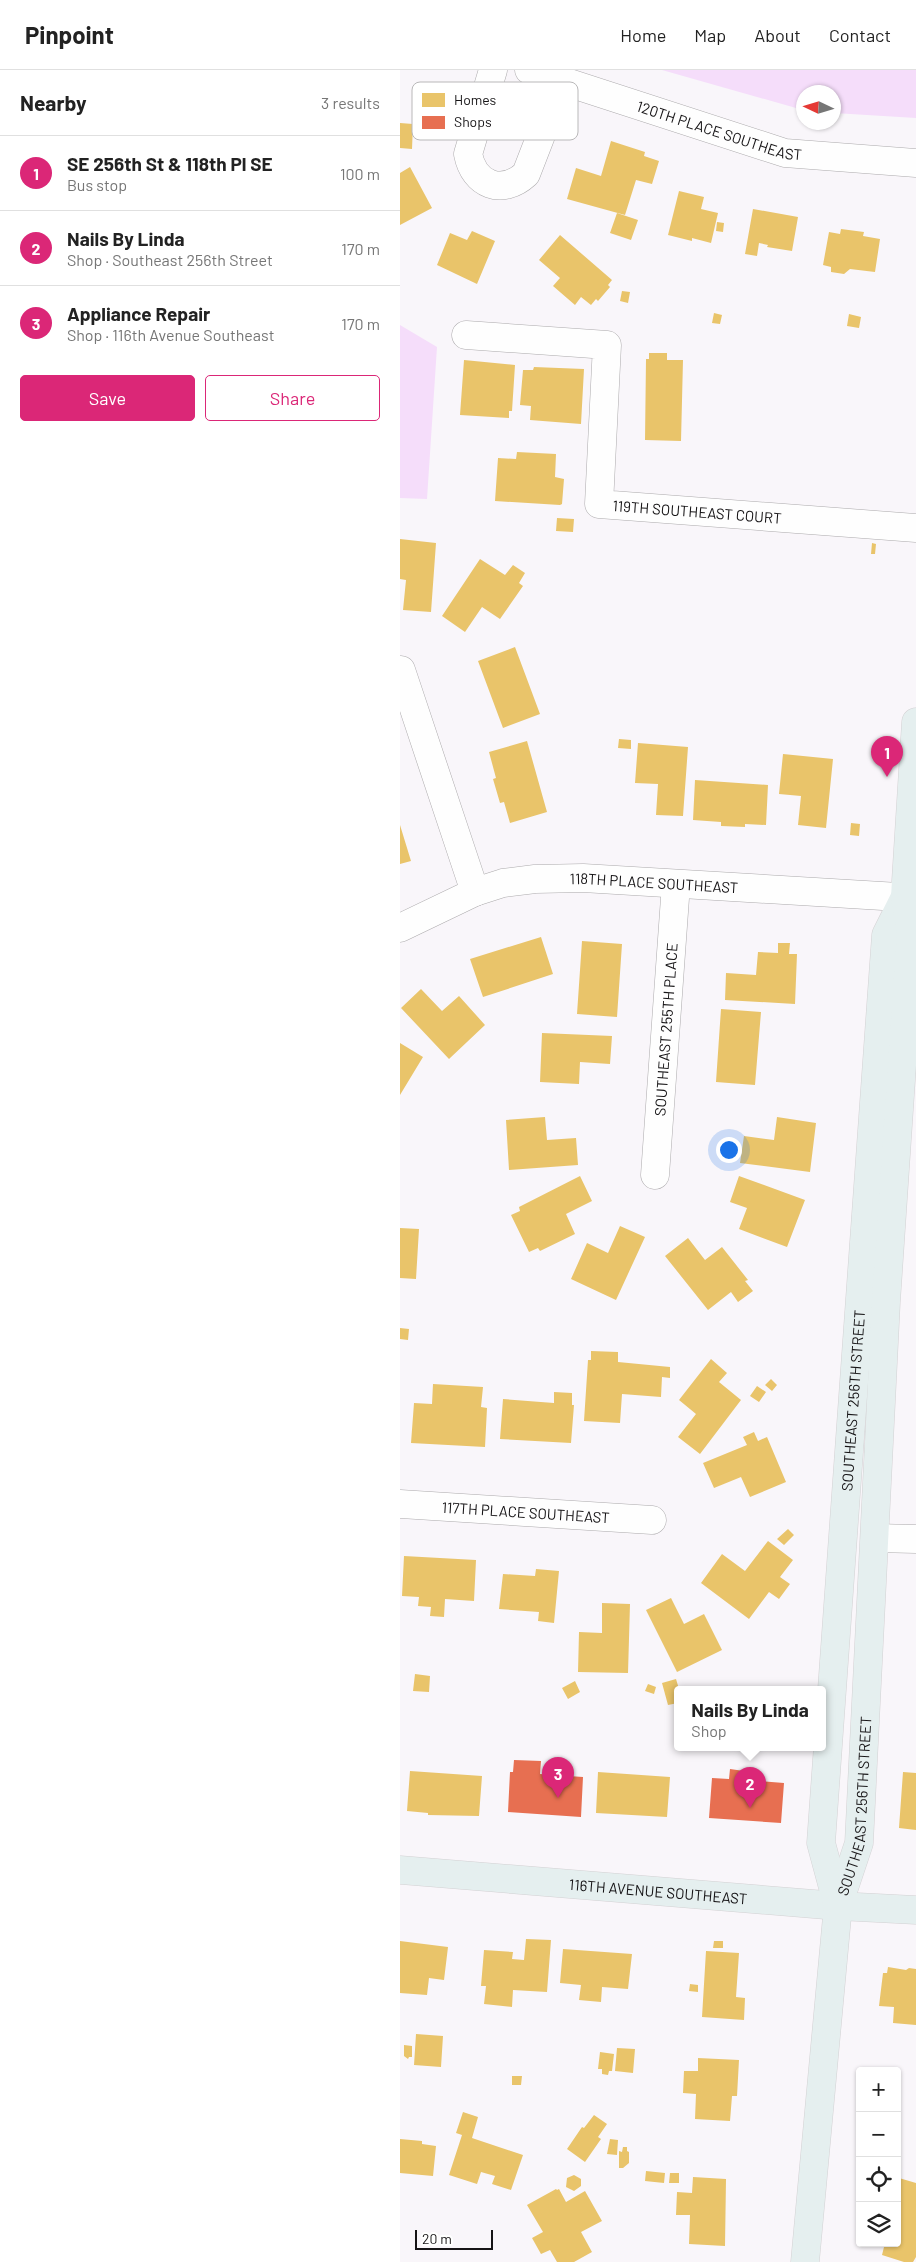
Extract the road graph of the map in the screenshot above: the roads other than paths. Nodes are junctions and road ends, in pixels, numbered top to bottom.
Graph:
1 (493, 70) edge
2 (528, 70) edge
3 (562, 81) joint
4 (489, 82) edge
5 (565, 82) edge
6 (578, 86) edge
7 (472, 140) edge
8 (539, 140) edge
9 (916, 162) edge
10 (466, 335) dead end
11 (916, 528) edge
12 (401, 670) edge
13 (916, 722) edge
14 (676, 884) junction
15 (474, 892) junction
16 (910, 897) edge
17 (400, 928) edge
18 (655, 1175) dead end
19 (400, 1504) edge
20 (652, 1520) dead end
21 (875, 1538) junction
22 (916, 1539) edge
23 (400, 1870) edge
24 (838, 1906) junction
25 (916, 1910) edge
26 (805, 2262) edge

1 - 4 street
2 - 3 street, 120TH PLACE SOUTHEAST
3 - 5 street, 120TH PLACE SOUTHEAST
6 - 9 street, 120TH PLACE SOUTHEAST
7 - 8 street
10 - 11 street, 119TH SOUTHEAST COURT
12 - 15 street
13 - 16 main road, SOUTHEAST 256TH STREET
14 - 15 street, 118TH PLACE SOUTHEAST
14 - 16 street, 118TH PLACE SOUTHEAST
14 - 18 street, SOUTHEAST 255TH PLACE
15 - 17 street, 118TH PLACE SOUTHEAST
16 - 21 main road, SOUTHEAST 256TH STREET
16 - 24 main road, SOUTHEAST 256TH STREET
19 - 20 street, 117TH PLACE SOUTHEAST
21 - 22 street
21 - 24 main road, SOUTHEAST 256TH STREET
23 - 24 main road, 116TH AVENUE SOUTHEAST
24 - 25 main road, 116TH AVENUE SOUTHEAST
24 - 26 main road, SOUTHEAST 256TH STREET

